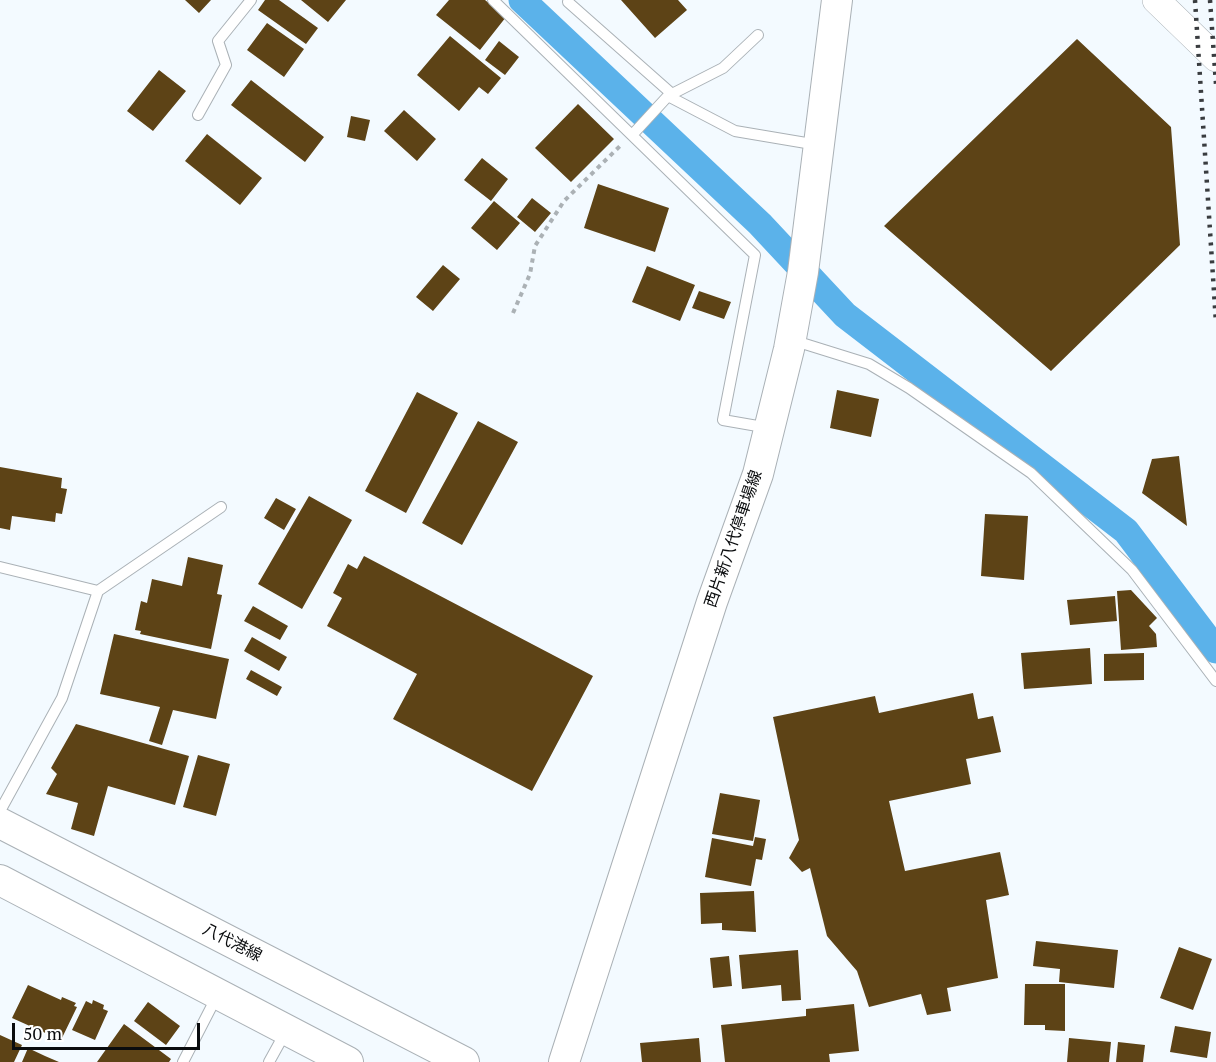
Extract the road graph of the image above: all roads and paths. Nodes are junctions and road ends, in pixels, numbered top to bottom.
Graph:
1 (251, 0) edge
2 (493, 0) edge
3 (837, 0) edge
4 (1156, 0) edge
5 (568, 2) dead end
6 (758, 35) dead end
7 (1216, 58) edge
8 (669, 96) junction
9 (198, 115) dead end
10 (633, 133) junction
11 (818, 145) junction
12 (513, 313) dead end
13 (790, 340) junction
14 (769, 428) junction
15 (221, 507) dead end
16 (0, 567) edge
17 (98, 591) junction
18 (1216, 681) edge
19 (0, 811) edge
20 (0, 823) edge
21 (0, 880) edge
22 (218, 994) junction
23 (286, 1030) junction
24 (183, 1062) edge
25 (269, 1062) edge
26 (348, 1062) edge
27 (464, 1062) edge
28 (564, 1062) edge

1 - 9 lane
2 - 10 lane
3 - 11 main road, 西片新八代停車場線
4 - 7 street
5 - 8 lane
6 - 8 lane
8 - 10 lane
8 - 11 lane
10 - 12 path
10 - 14 lane
11 - 13 main road, 西片新八代停車場線
13 - 14 main road, 西片新八代停車場線
13 - 18 lane
14 - 28 main road, 西片新八代停車場線
15 - 17 lane
16 - 17 lane
17 - 19 lane
20 - 27 main road, 八代港線
21 - 22 main road
22 - 23 main road
22 - 24 lane
23 - 25 lane
23 - 26 main road

